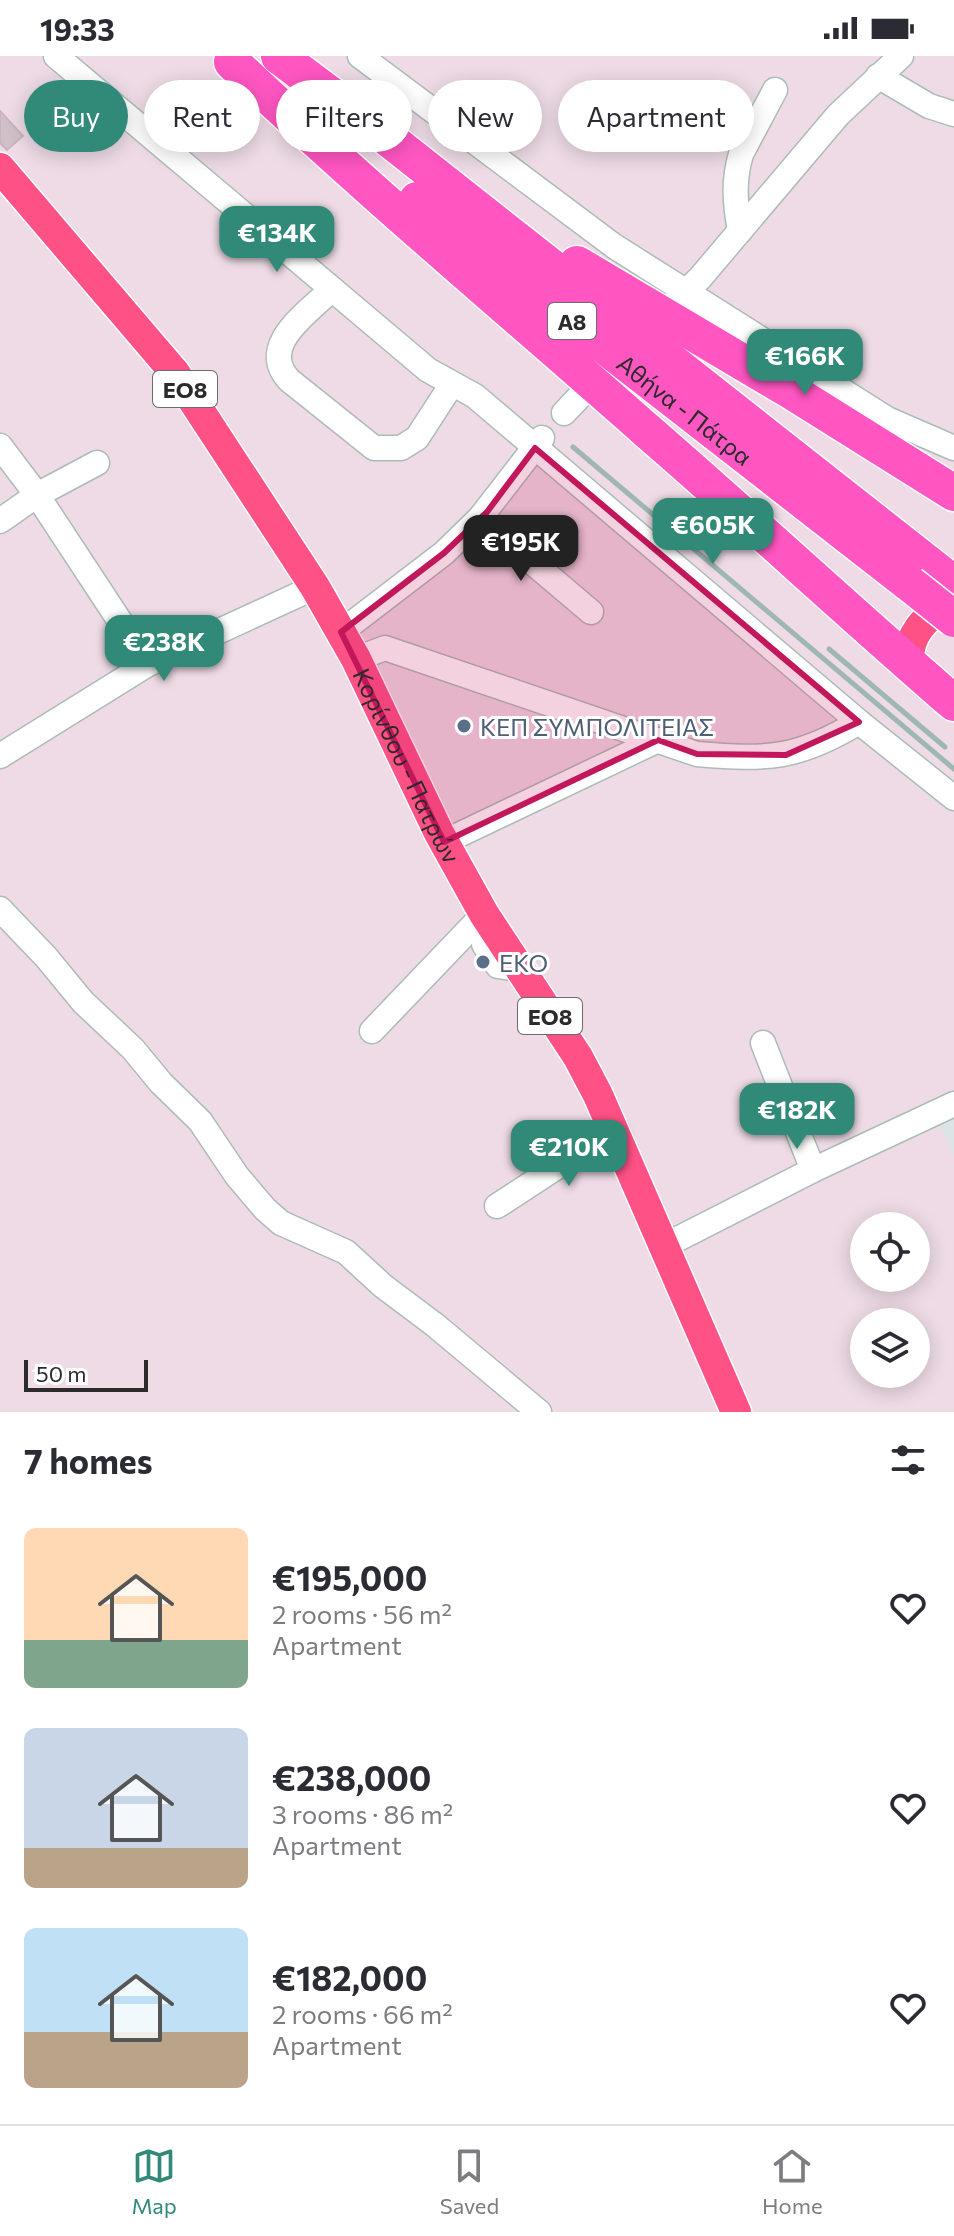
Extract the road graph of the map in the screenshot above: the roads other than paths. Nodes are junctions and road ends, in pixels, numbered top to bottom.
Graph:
1 (56, 56) edge
2 (279, 56) edge
3 (360, 56) edge
4 (901, 56) edge
5 (227, 59) edge
6 (878, 76) junction
7 (311, 80) edge
8 (775, 90) dead end
9 (954, 114) edge
10 (405, 152) edge
11 (410, 152) edge
12 (0, 168) edge
13 (740, 231) junction
14 (332, 289) junction
15 (685, 293) junction
16 (667, 311) dead end
17 (452, 384) junction
18 (539, 443) junction
19 (0, 446) edge
20 (954, 448) edge
21 (97, 463) dead end
22 (954, 493) edge
23 (37, 495) junction
24 (480, 518) junction
25 (0, 521) edge
26 (931, 577) edge
27 (315, 587) junction
28 (954, 596) edge
29 (591, 612) dead end
30 (954, 619) edge
31 (341, 632) junction
32 (356, 659) junction
33 (909, 663) junction
34 (148, 664) junction
35 (949, 693) edge
36 (859, 722) junction
37 (658, 740) junction
38 (0, 756) edge
39 (954, 798) edge
40 (444, 842) junction
41 (0, 909) edge
42 (487, 919) junction
43 (372, 1031) dead end
44 (763, 1043) dead end
45 (954, 1104) edge
46 (615, 1129) junction
47 (813, 1170) junction
48 (497, 1206) dead end
49 (664, 1246) junction
50 (539, 1412) edge
51 (736, 1412) edge

1 - 14 street
2 - 7 highway, Αθήνα - Πάτρα / Α8
3 - 15 street
4 - 6 street
5 - 26 highway, Αθήνα - Πάτρα / Α8
5 - 33 highway
6 - 9 street
6 - 13 street
8 - 13 street
10 - 26 highway, Αθήνα - Πάτρα / Α8
11 - 22 highway
12 - 27 main road, Κορίνθου - Πατρών / ΕΟ8
13 - 15 street
14 - 17 street
14 - 17 street
15 - 16 street
15 - 20 street
17 - 18 street
18 - 24 street
18 - 36 street
19 - 23 street
21 - 23 street
23 - 25 street
23 - 34 street
24 - 29 street
24 - 31 street
26 - 30 highway, Αθήνα - Πάτρα / Α8, bridge
27 - 31 main road, Κορίνθου - Πατρών / ΕΟ8
27 - 34 street
28 - 33 main road
31 - 32 main road, Κορίνθου - Πατρών / ΕΟ8
32 - 37 street
32 - 40 main road, Κορίνθου - Πατρών / ΕΟ8
33 - 35 highway
34 - 38 street
36 - 37 street
36 - 39 street
37 - 40 street
40 - 42 main road, Κορίνθου - Πατρών / ΕΟ8
41 - 50 street
42 - 43 street
42 - 46 main road, Κορίνθου - Πατρών / ΕΟ8
44 - 47 street
45 - 47 street
46 - 48 street
46 - 49 main road, Κορίνθου - Πατρών / ΕΟ8
47 - 49 street
49 - 51 main road, Κορίνθου - Πατρών / ΕΟ8

